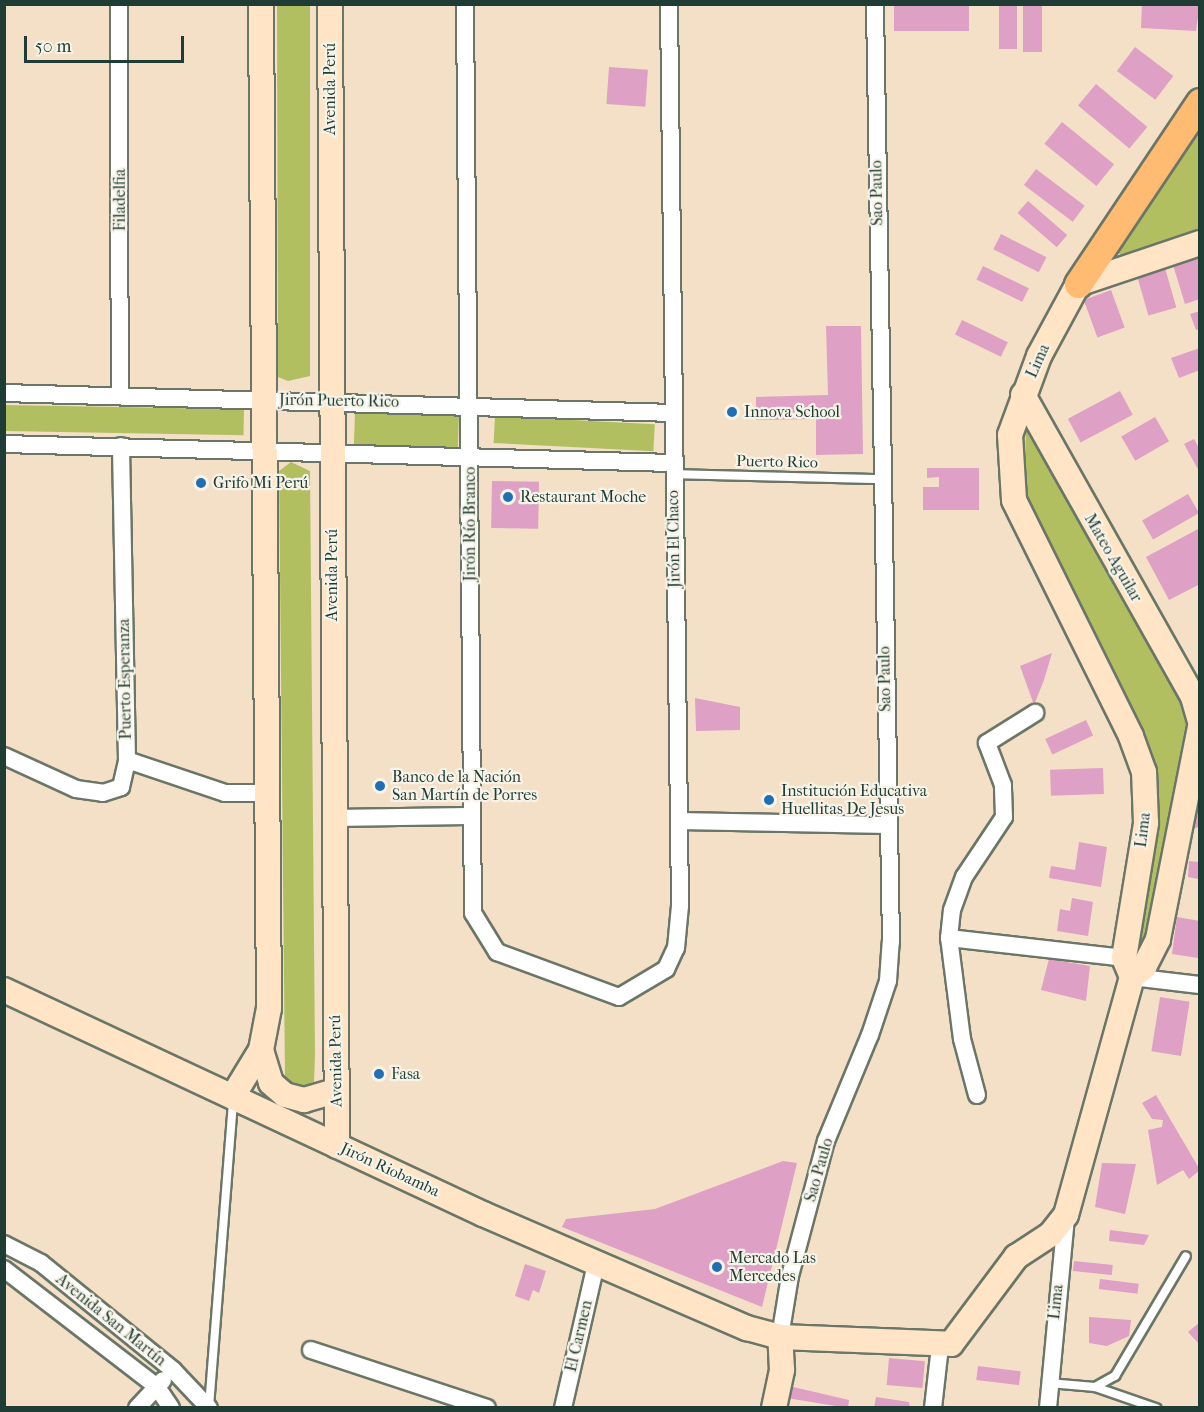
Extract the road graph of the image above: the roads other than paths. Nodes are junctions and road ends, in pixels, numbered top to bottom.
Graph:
1 (119, 4) edge
2 (261, 4) edge
3 (330, 4) edge
4 (465, 4) edge
5 (669, 4) edge
6 (875, 4) edge
7 (1200, 102) edge
8 (1200, 243) edge
9 (1078, 284) junction
10 (4, 393) edge
11 (1023, 395) junction
12 (120, 396) junction
13 (262, 400) junction
14 (332, 402) junction
15 (469, 404) junction
16 (674, 413) junction
17 (4, 444) edge
18 (121, 446) junction
19 (331, 450) junction
20 (261, 451) junction
21 (470, 454) junction
22 (673, 468) junction
23 (880, 479) junction
24 (1196, 703) edge
25 (1035, 713) dead end
26 (1200, 722) edge
27 (1200, 727) edge
28 (4, 756) edge
29 (127, 760) junction
30 (267, 793) junction
31 (468, 816) junction
32 (333, 818) junction
33 (679, 821) junction
34 (888, 825) junction
35 (950, 938) junction
36 (1128, 967) junction
37 (575, 985) joint
38 (1200, 985) edge
39 (4, 990) edge
40 (261, 1050) junction
41 (336, 1091) junction
42 (977, 1095) dead end
43 (233, 1096) junction
44 (337, 1146) junction
45 (1066, 1215) junction
46 (4, 1244) edge
47 (1186, 1256) dead end
48 (596, 1264) junction
49 (4, 1269) edge
50 (780, 1337) junction
51 (940, 1347) junction
52 (311, 1350) dead end
53 (173, 1370) junction
54 (1049, 1383) junction
55 (157, 1387) junction
56 (1095, 1387) junction
57 (137, 1407) edge
58 (171, 1407) edge
59 (209, 1407) edge
60 (487, 1407) edge
61 (563, 1407) edge
62 (774, 1407) edge
63 (933, 1407) edge
64 (1048, 1407) edge
65 (1156, 1407) edge

1 - 12 street, Filadelfia
2 - 13 main road
3 - 14 main road, Avenida Perú
4 - 15 street, Jirón Río Branco
5 - 16 street, Jirón El Chaco
6 - 23 street, Sao Paulo
7 - 9 main road
8 - 9 main road
9 - 11 main road, Lima
10 - 12 street, Jirón Puerto Rico
11 - 24 main road, Mateo Aguilar
11 - 36 main road, Lima
12 - 13 street, Jirón Puerto Rico
13 - 14 street, Jirón Puerto Rico
13 - 20 main road
14 - 15 street, Jirón Puerto Rico
14 - 19 main road, Avenida Perú
15 - 16 street, Jirón Puerto Rico
15 - 21 street, Jirón Río Branco
16 - 22 street, Jirón El Chaco
17 - 18 street
18 - 20 street
18 - 29 street, Puerto Esperanza
19 - 20 street
19 - 21 street
19 - 32 main road, Avenida Perú
20 - 30 main road
21 - 22 street
21 - 31 street, Jirón Río Branco
22 - 23 lane, Puerto Rico
22 - 33 street, Jirón El Chaco
23 - 34 street, Sao Paulo
24 - 26 main road, Mateo Aguilar
25 - 35 street
27 - 36 main road
28 - 29 street, Puerto Esperanza
29 - 30 street
30 - 40 main road
31 - 32 street
31 - 37 street, Jirón Río Branco
32 - 41 main road, Avenida Perú
33 - 34 street
33 - 37 street, Jirón El Chaco
34 - 50 street, Sao Paulo
35 - 36 street
35 - 42 street
36 - 38 street
36 - 45 main road, Lima
39 - 43 main road, Jirón Riobamba
40 - 41 main road
40 - 43 main road
41 - 44 main road, Avenida Perú
43 - 44 main road, Jirón Riobamba
43 - 59 lane
44 - 48 main road, Jirón Riobamba
45 - 51 main road
45 - 54 street, Lima
46 - 53 street, Avenida San Martín
47 - 56 lane
48 - 50 main road, Jirón Riobamba
48 - 61 street, El Carmen
49 - 55 street, Avenida San Martín
50 - 51 main road, Jirón Riobamba
50 - 62 main road
51 - 63 street
52 - 60 street
53 - 55 street
53 - 59 street, Avenida San Martín
54 - 56 lane
54 - 64 street, Lima
55 - 57 street
55 - 58 street, Avenida San Martín
56 - 65 lane

